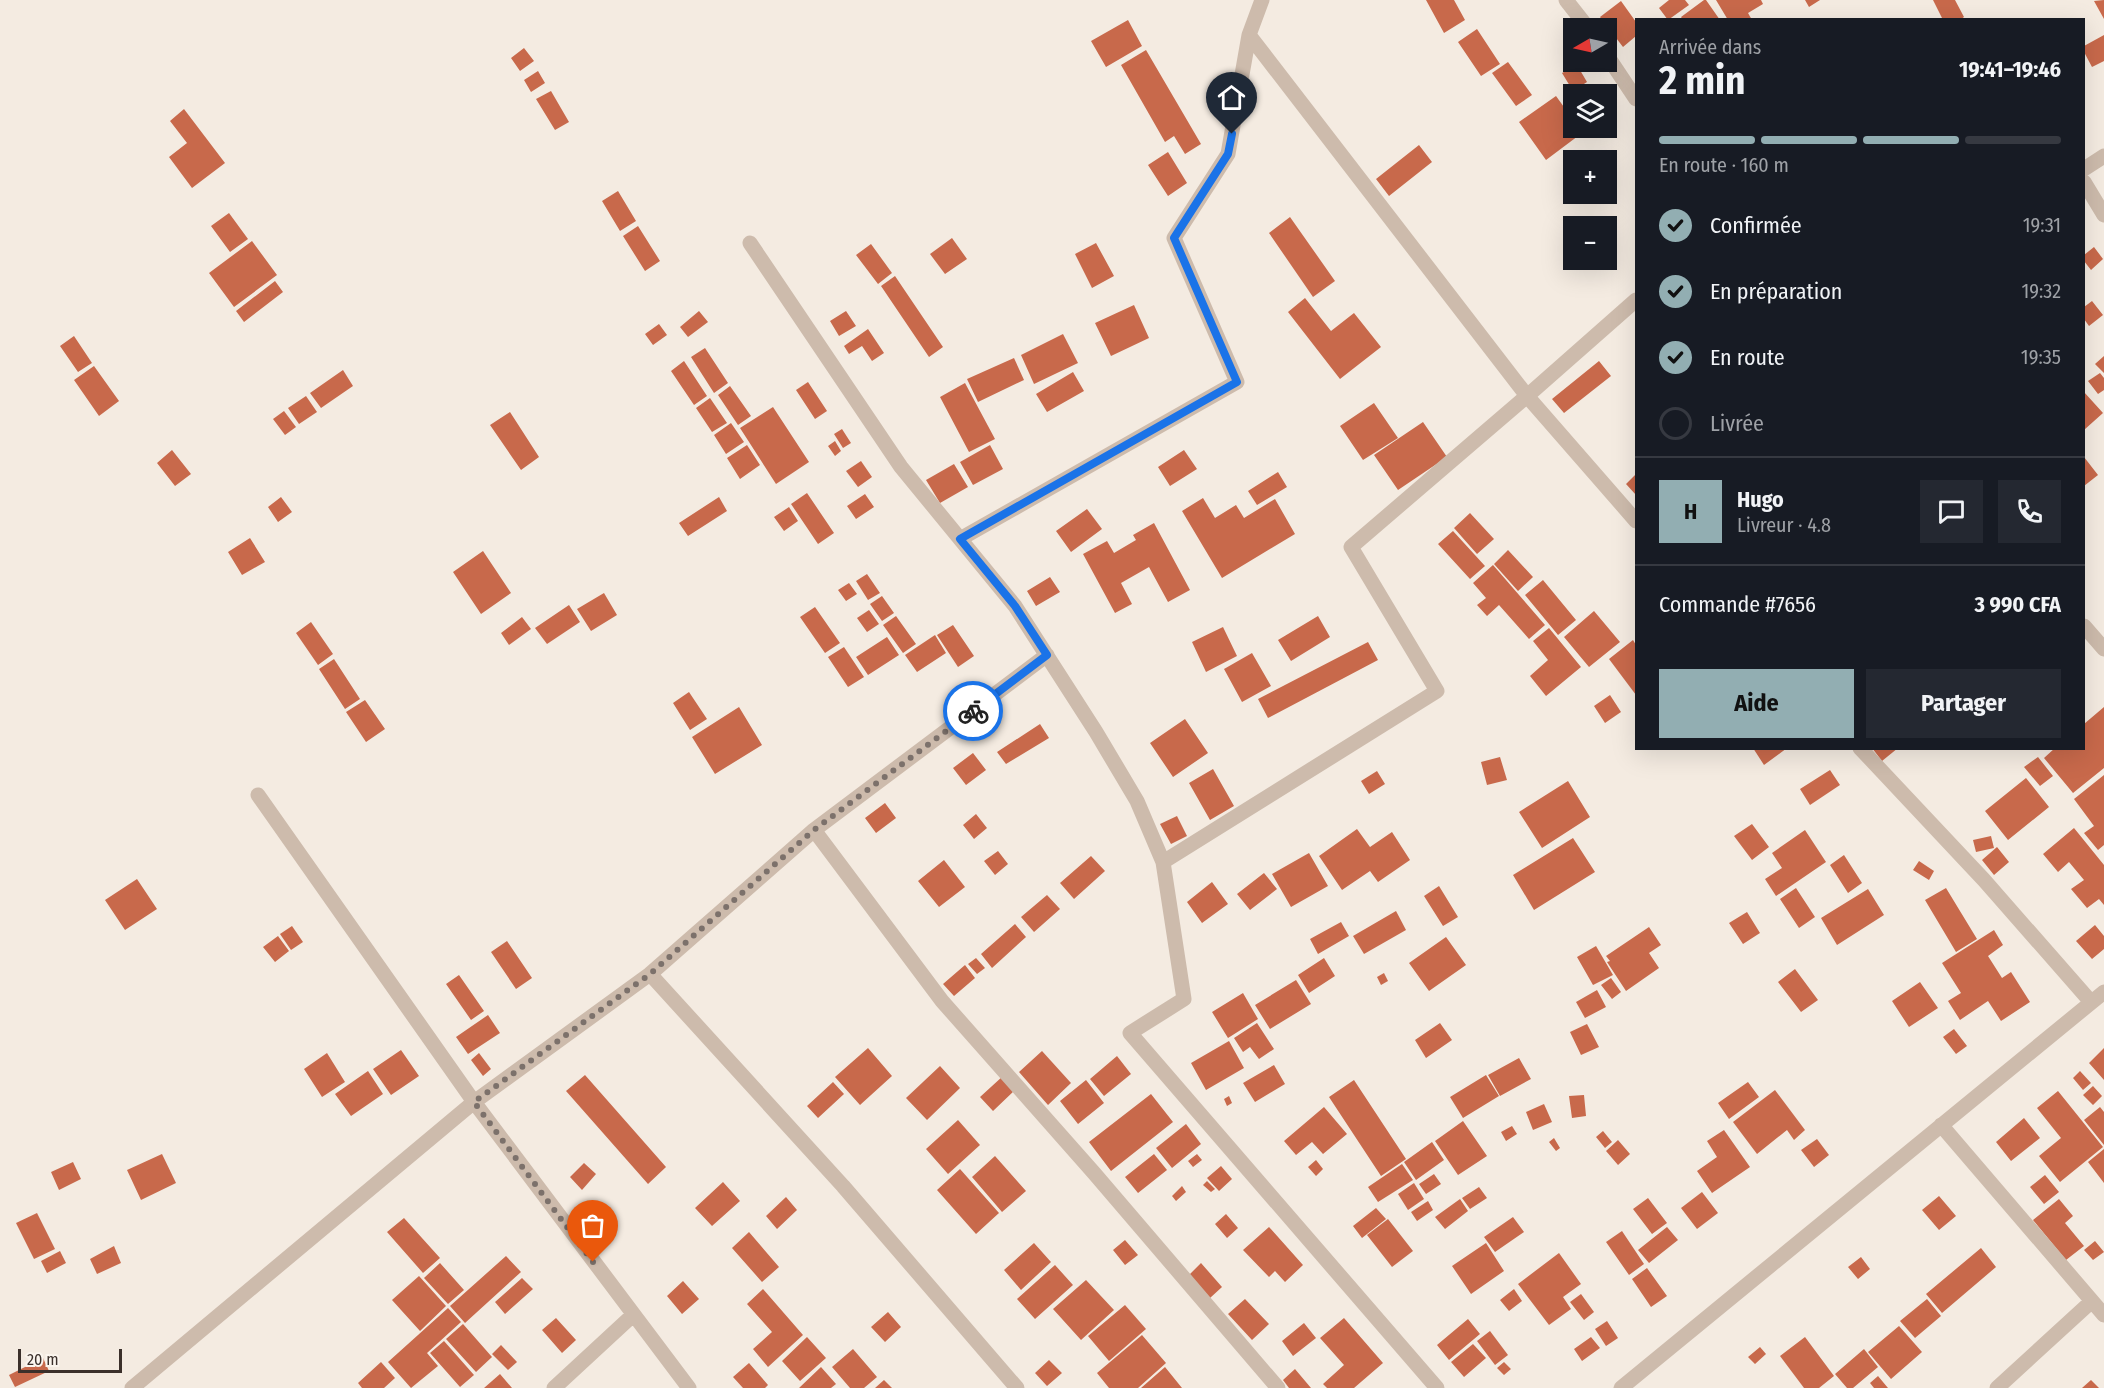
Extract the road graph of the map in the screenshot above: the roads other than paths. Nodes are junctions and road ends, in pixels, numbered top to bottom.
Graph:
1 (1262, 0) edge
2 (1566, 0) edge
3 (1580, 18) edge
4 (1249, 35) junction
5 (1617, 70) edge
6 (1635, 98) edge
7 (2104, 156) edge
8 (2085, 168) edge
9 (2085, 184) edge
10 (2104, 215) edge
11 (750, 243) dead end
12 (1635, 301) edge
13 (1527, 396) junction
14 (1635, 520) edge
15 (960, 539) junction
16 (2085, 627) edge
17 (2104, 649) edge
18 (1047, 655) junction
19 (1862, 750) edge
20 (258, 795) dead end
21 (814, 830) junction
22 (1163, 862) junction
23 (650, 974) junction
24 (2104, 992) edge
25 (2091, 1002) junction
26 (474, 1102) junction
27 (1941, 1125) junction
28 (2092, 1301) junction
29 (2104, 1315) edge
30 (633, 1316) junction
31 (132, 1388) edge
32 (554, 1388) edge
33 (689, 1388) edge
34 (1017, 1388) edge
35 (1278, 1388) edge
36 (1437, 1388) edge
37 (1621, 1388) edge
38 (1997, 1388) edge

1 - 4 street
2 - 3 street
4 - 13 street
4 - 15 street
5 - 6 street
7 - 8 street
9 - 10 street
11 - 15 street
12 - 13 street
13 - 14 street
13 - 22 street
15 - 18 street
16 - 17 street
18 - 21 street
18 - 22 street
19 - 25 street
20 - 26 street
21 - 23 street
21 - 35 street
22 - 36 street
23 - 26 street
23 - 34 street
24 - 25 street
25 - 27 street
26 - 30 street
26 - 31 street
27 - 28 street
27 - 37 street
28 - 29 street
28 - 38 street
30 - 32 street
30 - 33 street

